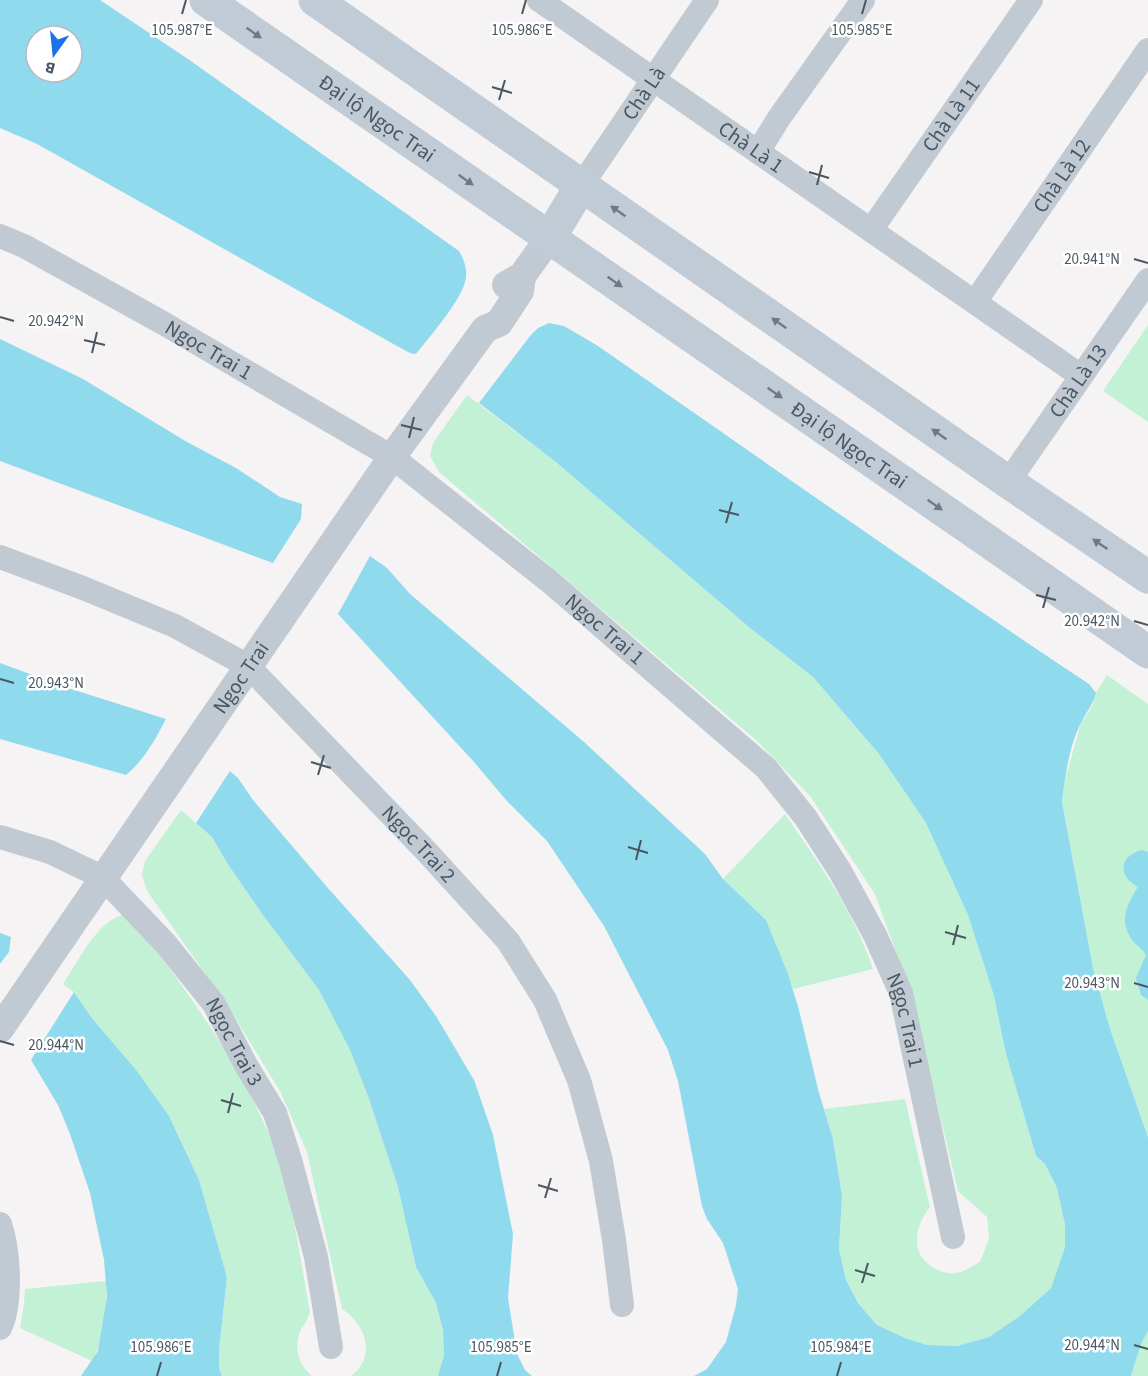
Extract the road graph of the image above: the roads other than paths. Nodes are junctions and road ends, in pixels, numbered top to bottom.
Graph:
1 (206, 0) edge
2 (315, 0) edge
3 (707, 0) edge
4 (864, 0) edge
5 (1030, 0) edge
6 (544, 1) edge
7 (1148, 50) edge
8 (653, 80) junction
9 (758, 152) junction
10 (581, 186) junction
11 (871, 230) junction
12 (0, 236) edge
13 (550, 237) junction
14 (1148, 280) edge
15 (975, 302) junction
16 (1082, 376) junction
17 (392, 457) junction
18 (1008, 482) junction
19 (0, 557) edge
20 (1148, 577) edge
21 (1148, 652) edge
22 (248, 666) junction
23 (0, 837) edge
24 (102, 877) junction
25 (0, 1029) edge
26 (0, 1224) edge
27 (953, 1237) dead end
28 (622, 1305) dead end
29 (0, 1328) edge
30 (331, 1347) dead end

1 -> 13 main road, Đại lộ Ngọc Trai
2 - 10 main road
3 - 8 street, Chà Là
4 - 9 street
5 - 11 street, Chà Là 11
6 - 8 street, Chà Là 1
7 - 15 street, Chà Là 12
8 - 9 street, Chà Là 1
8 - 10 street, Chà Là
9 - 11 street, Chà Là 1
10 - 13 main road
18 -> 10 main road
11 - 15 street, Chà Là 1
12 - 17 street, Ngọc Trai 1
13 - 17 street, Ngọc Trai
13 -> 21 main road, Đại lộ Ngọc Trai
14 - 16 street, Chà Là 13
15 - 16 street, Chà Là 1
16 - 18 street, Chà Là 13
17 - 22 street, Ngọc Trai
17 - 27 street, Ngọc Trai 1
20 -> 18 main road
19 - 22 street, Ngọc Trai 2
22 - 24 street, Ngọc Trai
22 - 28 street, Ngọc Trai 2
23 - 24 street, Ngọc Trai 3
24 - 25 street, Ngọc Trai
24 - 30 street, Ngọc Trai 3
26 - 29 street

